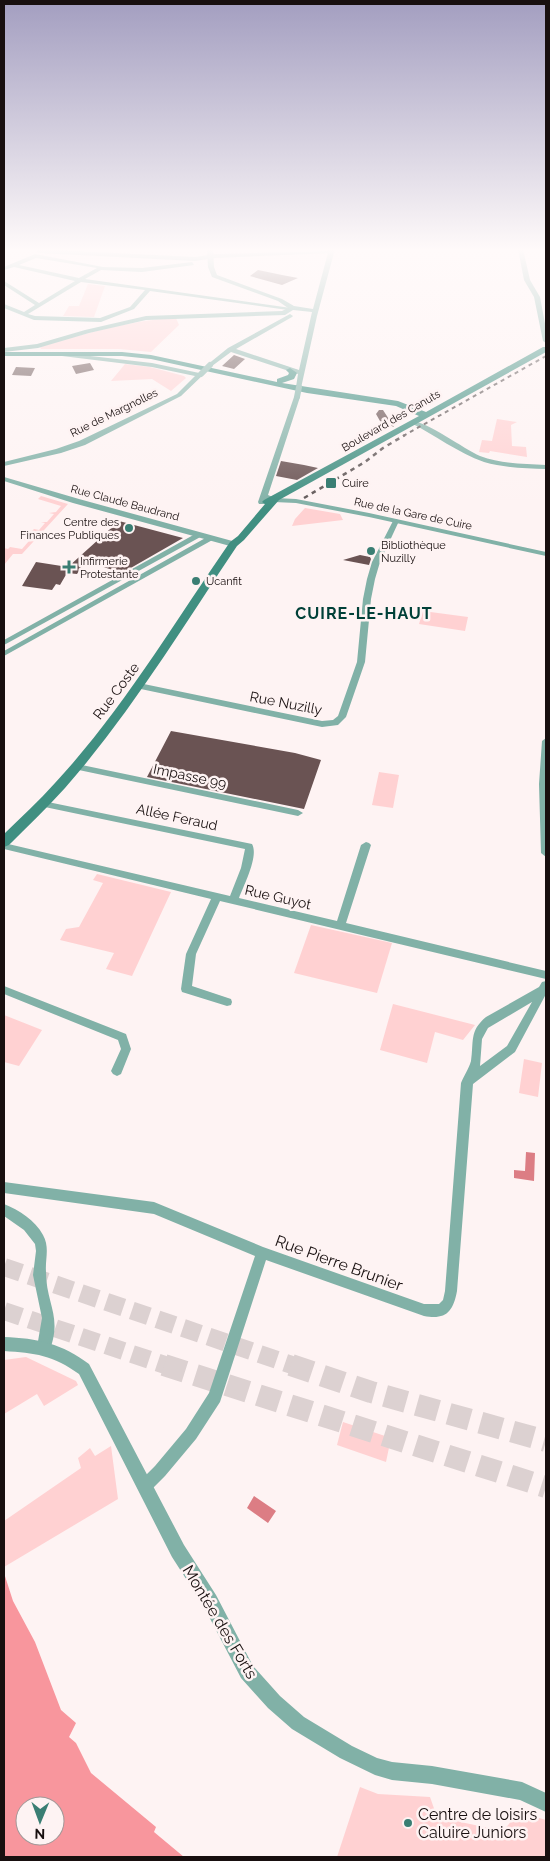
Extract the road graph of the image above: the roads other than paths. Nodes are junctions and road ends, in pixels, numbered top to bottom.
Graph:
1 (71, 336) edge
2 (251, 336) edge
3 (310, 336) edge
4 (230, 350) junction
5 (4, 351) edge
6 (542, 351) edge
7 (60, 355) junction
8 (197, 364) junction
9 (290, 370) junction
10 (303, 373) junction
11 (200, 374) junction
12 (280, 380) junction
13 (300, 385) junction
14 (359, 399) junction
15 (425, 415) junction
16 (412, 422) junction
17 (42, 454) junction
18 (4, 457) edge
19 (4, 464) edge
20 (546, 467) edge
21 (7, 479) edge
22 (263, 500) junction
23 (274, 500) junction
24 (396, 521) junction
25 (200, 535) junction
26 (212, 538) junction
27 (233, 544) junction
28 (546, 554) edge
29 (4, 643) edge
30 (4, 654) edge
31 (139, 686) junction
32 (546, 741) edge
33 (77, 767) junction
34 (43, 804) junction
35 (298, 812) dead end
36 (4, 844) edge
37 (366, 845) dead end
38 (546, 852) edge
39 (217, 897) junction
40 (233, 901) junction
41 (340, 926) junction
42 (546, 974) edge
43 (544, 988) edge
44 (4, 990) edge
45 (227, 1002) dead end
46 (117, 1071) dead end
47 (466, 1086) junction
48 (4, 1187) edge
49 (4, 1210) edge
50 (262, 1252) junction
51 (4, 1344) edge
52 (44, 1347) junction
53 (145, 1486) junction
54 (546, 1803) edge

1 - 5 street
2 - 4 street, Rue de Margnolles
3 - 10 street, Rue Coste
4 - 9 street
4 - 11 street, Rue de Margnolles, bridge
5 - 7 main road
5 - 8 main road
6 - 15 main road, Boulevard des Canuts
7 - 11 street
7 - 14 main road
8 - 12 main road
8 - 14 main road
9 - 10 street
9 - 12 main road
10 - 13 street, Rue Coste
11 - 17 street, Rue de Margnolles
12 - 13 main road
13 - 22 street, Rue Coste, bridge
14 - 15 main road
15 - 16 main road, Boulevard des Canuts
16 - 20 street
16 - 23 main road, Boulevard des Canuts
17 - 18 street, Rue de Margnolles
17 - 19 street, Rue de Margnolles
21 - 25 street, Rue Claude Baudrand
22 - 23 main road
22 - 27 main road, Rue Coste
23 - 24 street, Rue de la Gare de Cuire
23 - 27 main road, Rue Coste
24 - 28 street, Rue de la Gare de Cuire
24 - 31 street, Rue Nuzilly
25 - 26 street, Rue Claude Baudrand
25 - 29 street
26 - 27 street, Rue Claude Baudrand
26 - 30 street
27 - 31 main road, Rue Coste
31 - 33 main road, Rue Coste
32 - 38 street
33 - 34 main road, Rue Coste
33 - 35 street, Impasse 99
34 - 36 main road, Rue Coste
34 - 40 street, Allée Feraud
36 - 39 street, Rue Guyot
37 - 41 street
39 - 40 street, Rue Guyot
39 - 45 street
40 - 41 street, Rue Guyot
41 - 42 street, Rue Guyot
43 - 47 street, Rue Pierre Brunier
43 - 47 street, Rue Pierre Brunier
44 - 46 street
47 - 50 street, Rue Pierre Brunier
48 - 50 street, Rue Pierre Brunier
49 - 52 street
50 - 53 street
51 - 52 street, Montée des Forts
52 - 53 street, Montée des Forts
53 - 54 street, Montée des Forts

